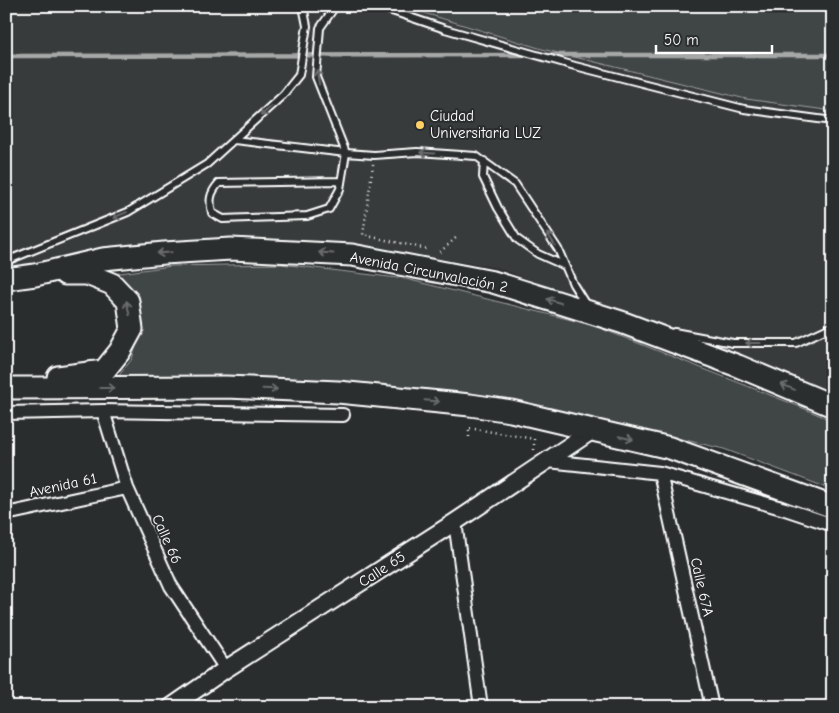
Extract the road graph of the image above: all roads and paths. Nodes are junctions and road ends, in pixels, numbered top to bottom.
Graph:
1 (303, 6) edge
2 (339, 6) edge
3 (377, 6) edge
4 (398, 6) edge
5 (389, 10) junction
6 (833, 121) edge
7 (234, 140) junction
8 (346, 153) junction
9 (374, 156) junction
10 (484, 161) junction
11 (341, 181) junction
12 (458, 236) dead end
13 (6, 261) edge
14 (565, 266) junction
15 (35, 275) junction
16 (6, 279) edge
17 (590, 312) junction
18 (621, 322) junction
19 (833, 326) edge
20 (658, 329) dead end
21 (668, 331) dead end
22 (6, 387) edge
23 (833, 406) edge
24 (103, 411) junction
25 (6, 413) edge
26 (343, 415) dead end
27 (593, 430) junction
28 (469, 437) dead end
29 (541, 465) junction
30 (660, 474) junction
31 (127, 488) junction
32 (833, 507) edge
33 (6, 514) edge
34 (455, 522) junction
35 (833, 525) edge
36 (226, 669) junction
37 (170, 707) edge
38 (481, 707) edge
39 (712, 707) edge

1 -> 7 lane
8 -> 2 lane
3 - 5 lane
4 - 5 lane
5 - 6 lane
7 - 8 lane
7 -> 13 lane
8 - 9 lane
8 - 11 lane
10 -> 9 lane
9 - 12 path
14 -> 10 lane
10 - 14 lane
11 - 11 lane
14 - 17 lane
15 - 16 highway, Avenida Circunvalación 2
17 -> 15 highway, Avenida Circunvalación 2
22 -> 15 highway
17 - 18 highway, Avenida Circunvalación 2
18 - 20 lane
23 -> 18 highway, Avenida Circunvalación 2
19 -> 21 lane
22 -> 27 highway
24 - 25 street
24 - 26 street
24 - 31 street, Calle 66
27 - 29 street, Calle 65
27 -> 32 highway
28 - 29 path
29 - 30 street
29 - 34 street, Calle 65
30 - 35 street
30 - 39 street, Calle 67A
31 - 33 street, Avenida 61
31 - 36 street, Calle 66
34 - 36 street, Calle 65
34 - 38 street
36 - 37 street, Calle 65

